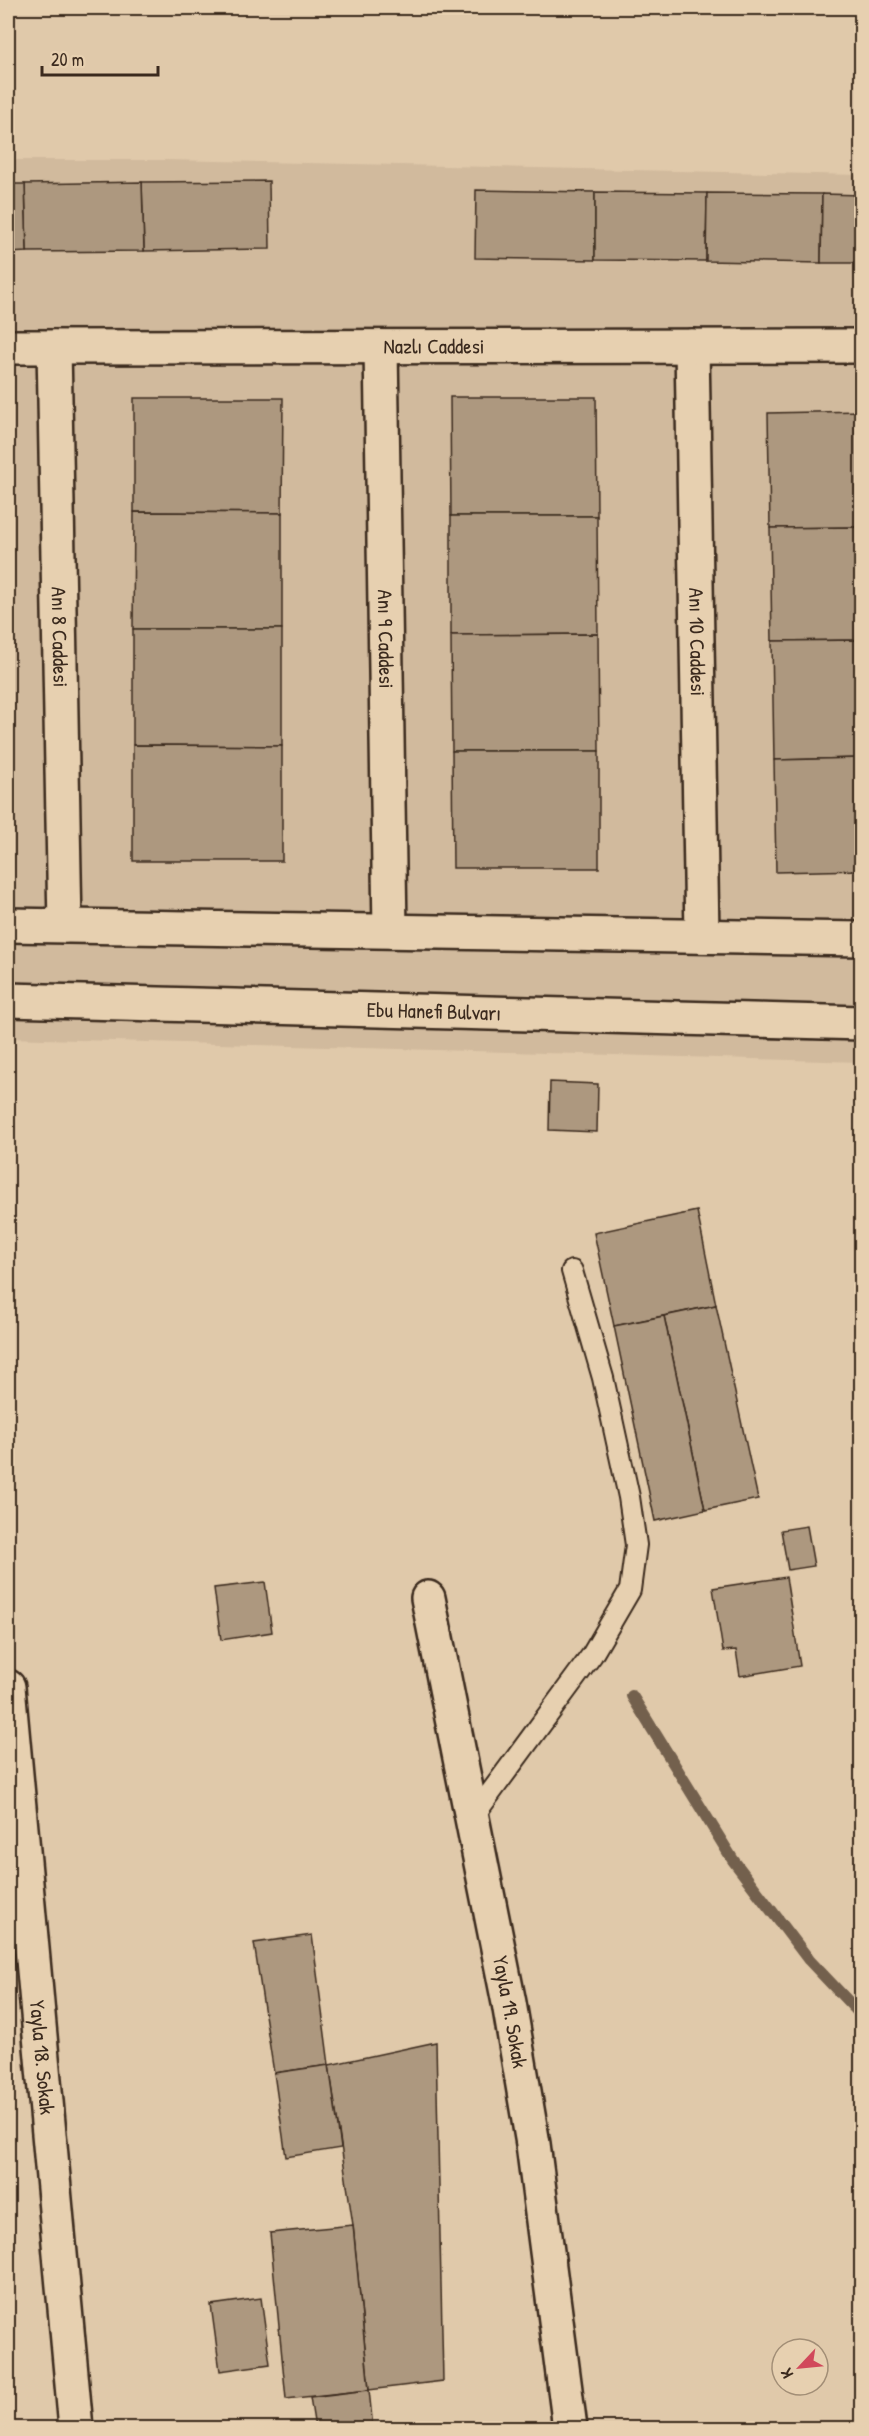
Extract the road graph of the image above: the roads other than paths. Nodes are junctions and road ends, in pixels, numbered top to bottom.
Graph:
1 (692, 346) junction
2 (861, 346) edge
3 (8, 347) edge
4 (54, 347) junction
5 (381, 347) junction
6 (8, 925) edge
7 (65, 926) junction
8 (390, 931) junction
9 (702, 936) junction
10 (861, 939) edge
11 (8, 1000) edge
12 (861, 1023) edge
13 (572, 1271) dead end
14 (428, 1598) dead end
15 (8, 1687) edge
16 (472, 1818) junction
17 (76, 2428) edge
18 (570, 2428) edge

1 - 2 street, Nazlı Caddesi
1 - 5 street, Nazlı Caddesi
1 - 9 street, Anı 10 Caddesi
3 - 4 street, Nazlı Caddesi
4 - 5 street, Nazlı Caddesi
4 - 7 street, Anı 8 Caddesi
5 - 8 street, Anı 9 Caddesi
6 - 7 street
7 - 8 street
8 - 9 street
9 - 10 street
11 - 12 street, Ebu Hanefi Bulvarı
13 - 16 lane
14 - 16 street, Yayla 19. Sokak
15 - 17 street, Yayla 18. Sokak
16 - 18 street, Yayla 19. Sokak

